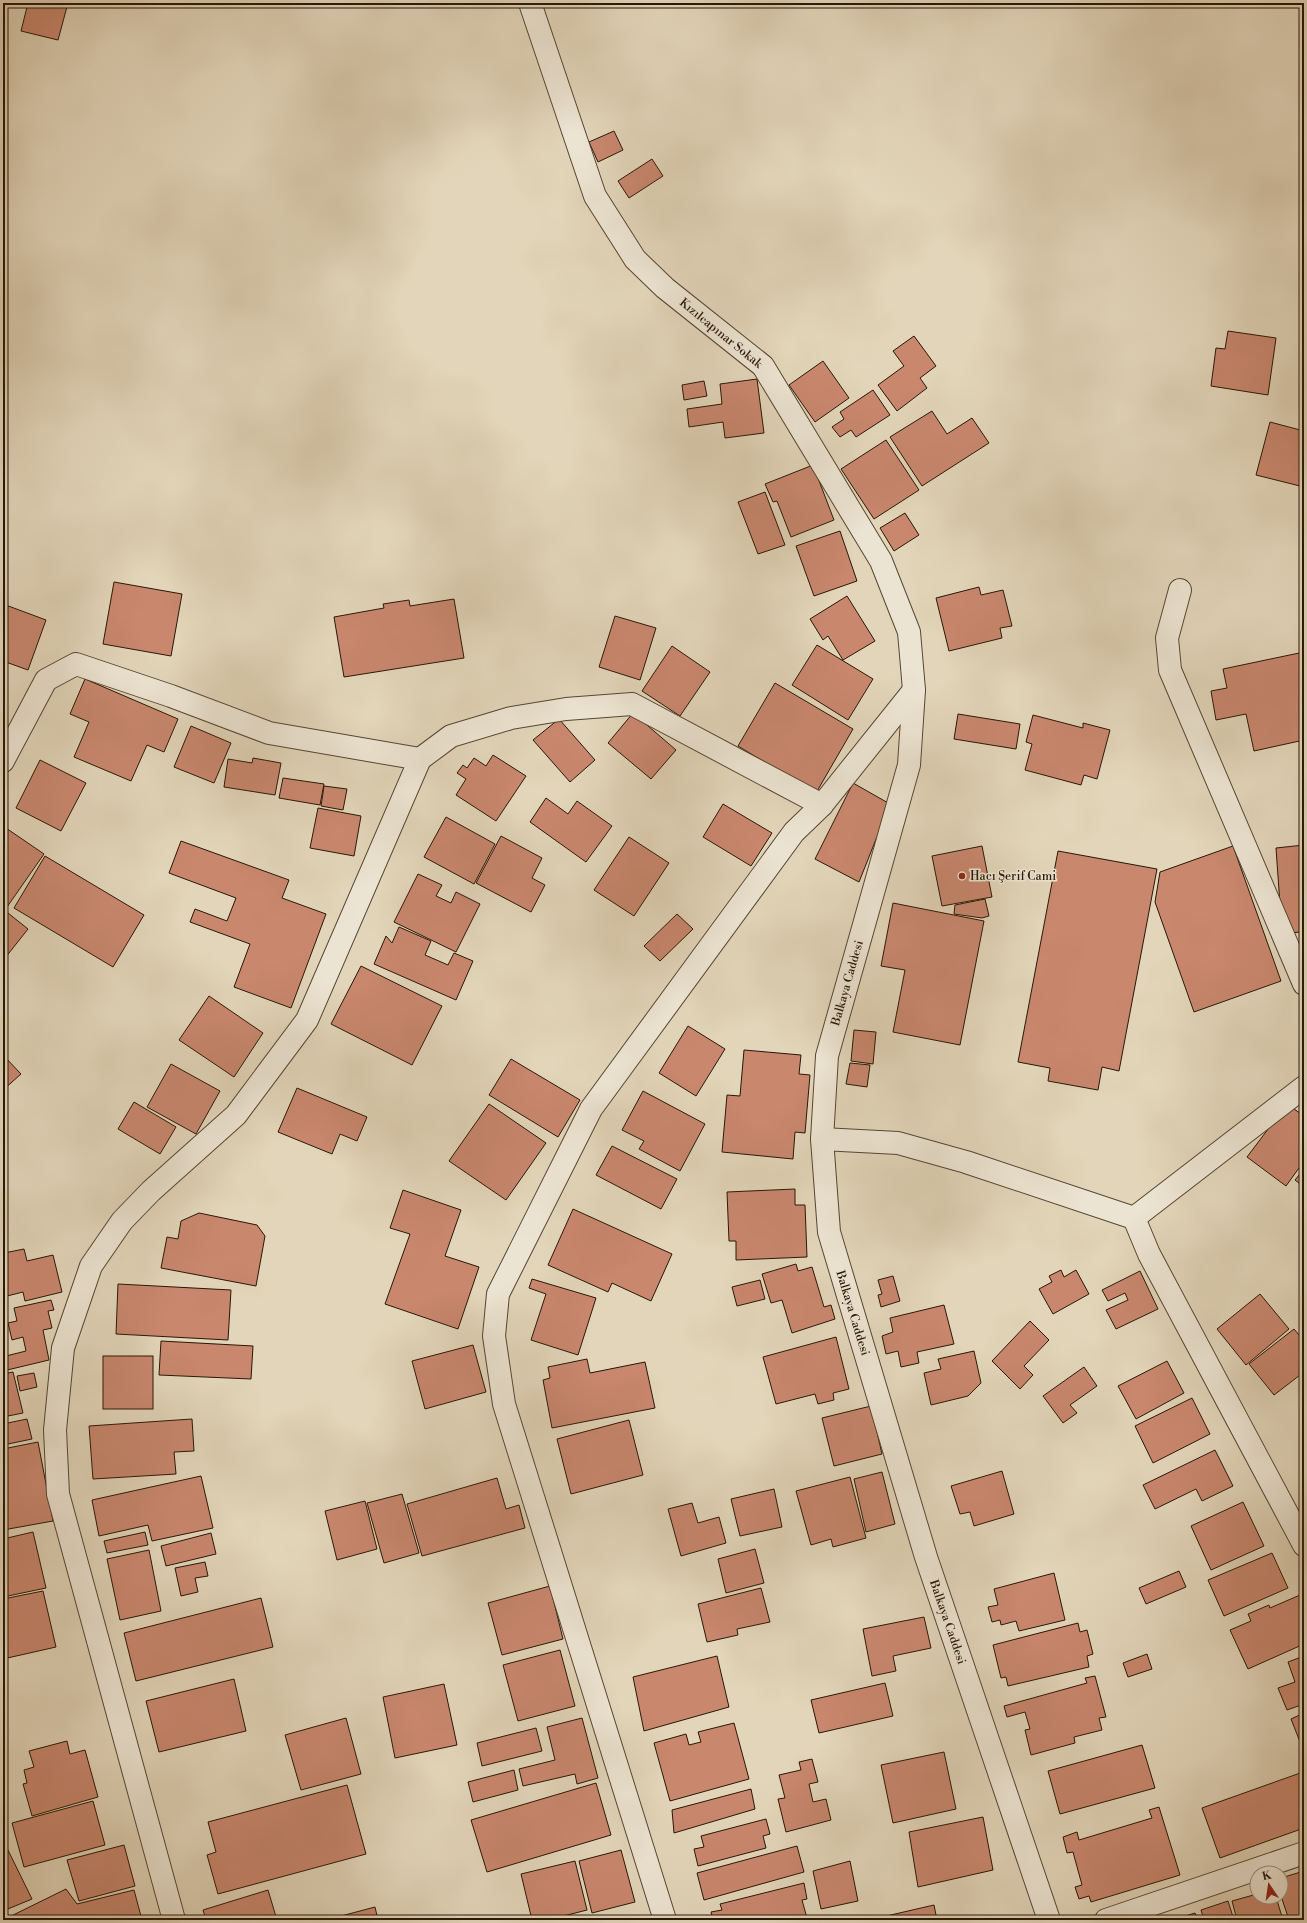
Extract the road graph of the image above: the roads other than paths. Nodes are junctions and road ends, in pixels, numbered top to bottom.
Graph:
1 (530, 3) edge
2 (1180, 590) dead end
3 (914, 690) junction
4 (420, 759) junction
5 (3, 761) edge
6 (822, 805) junction
7 (1304, 984) edge
8 (1304, 1087) edge
9 (822, 1139) junction
10 (1134, 1218) junction
11 (1304, 1545) edge
12 (1304, 1853) edge
13 (174, 1920) edge
14 (665, 1920) edge
15 (1049, 1920) edge
16 (1106, 1920) edge

1 - 3 street, Kızılcapınar Sokak
2 - 7 street
3 - 6 street
3 - 9 street, Balkaya Caddesi
4 - 5 street
4 - 6 street
4 - 13 street
6 - 14 street
8 - 10 street
9 - 10 street
9 - 15 street, Balkaya Caddesi
10 - 11 street
12 - 16 street

